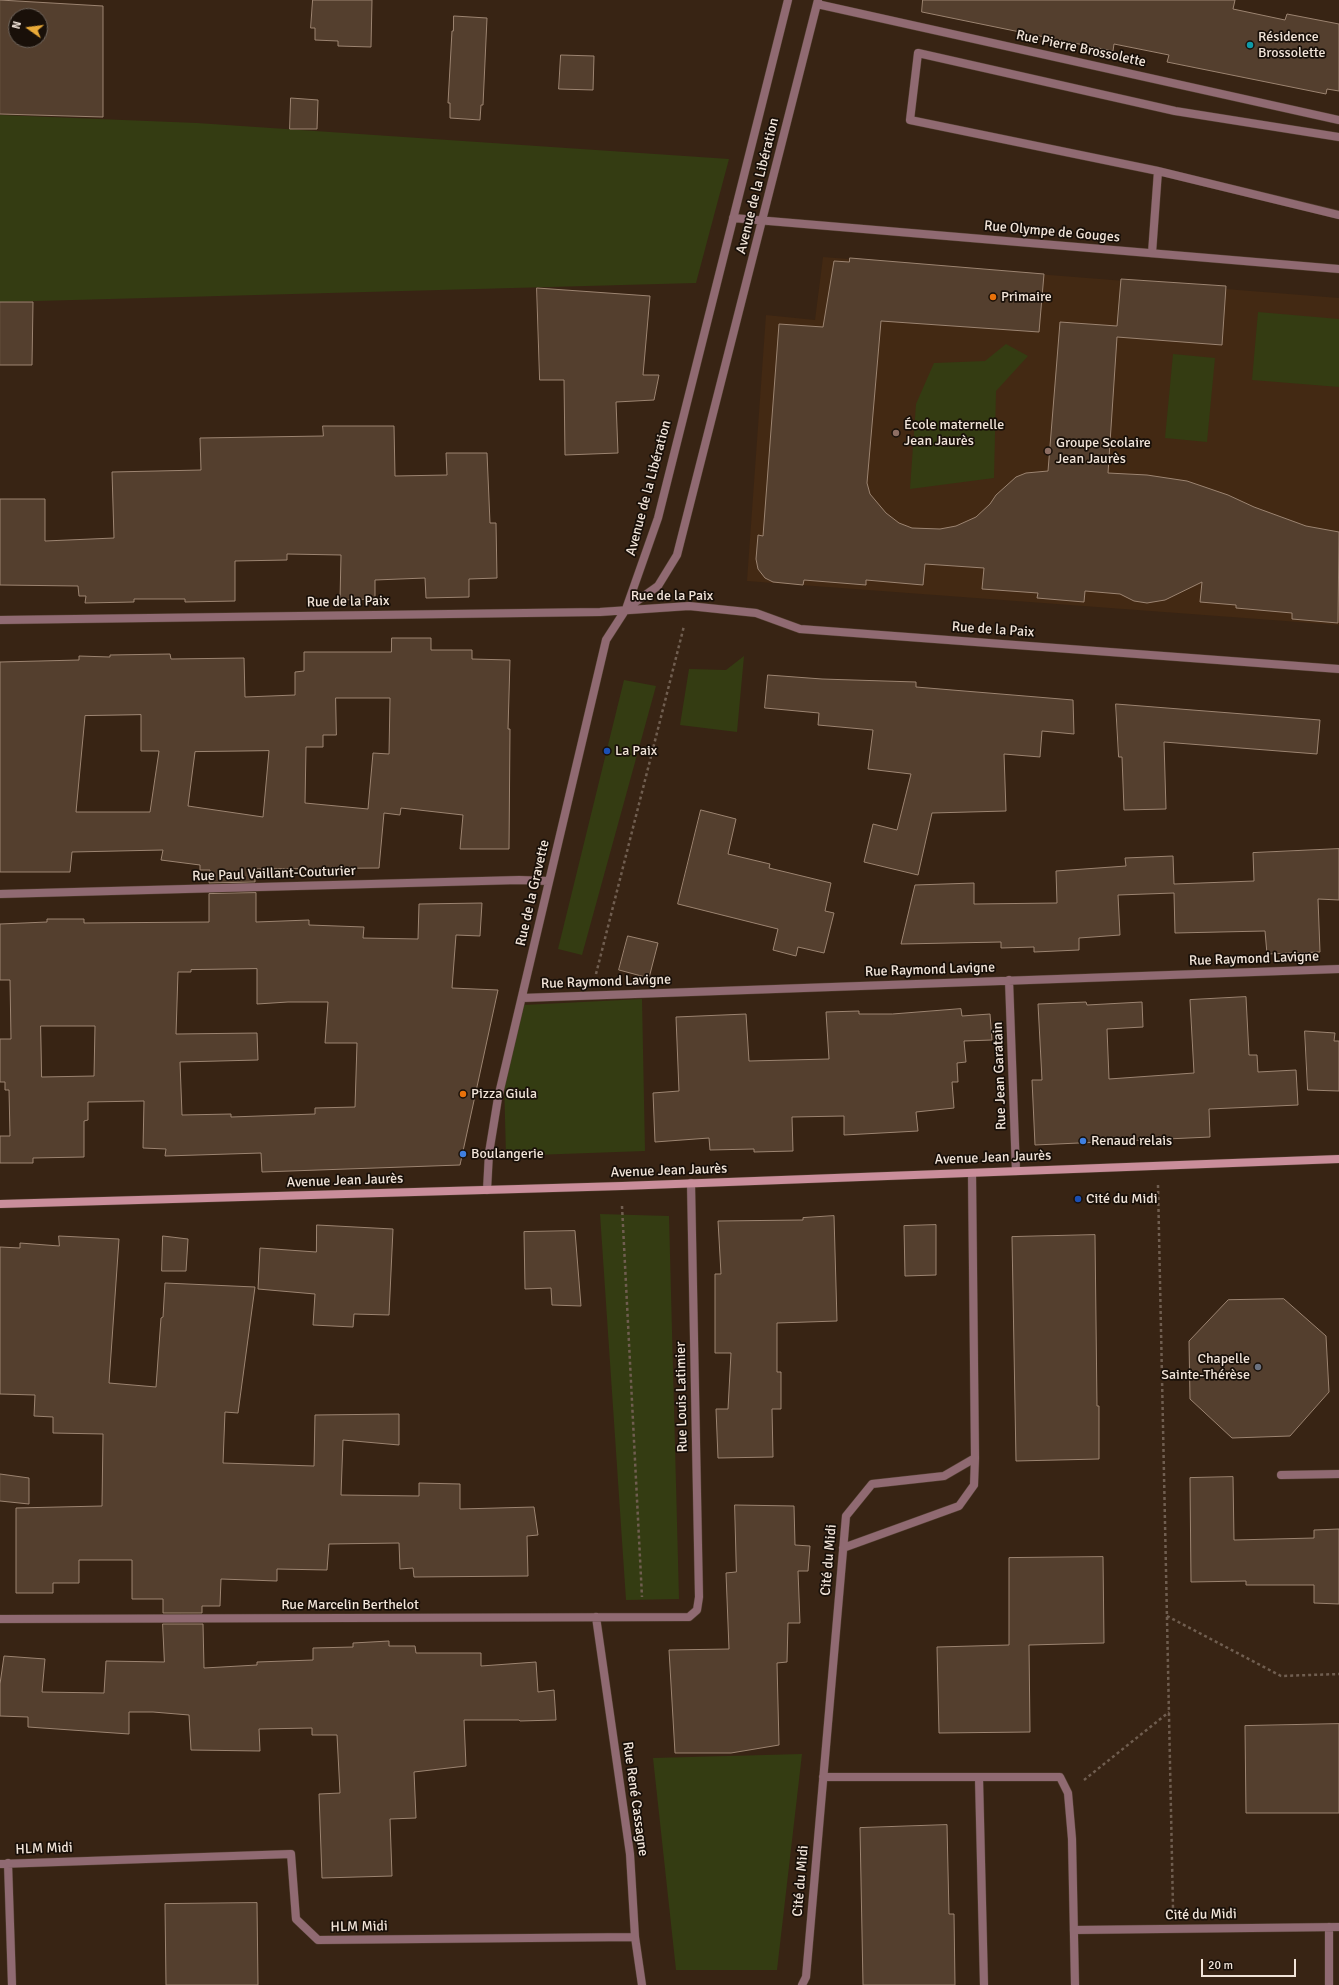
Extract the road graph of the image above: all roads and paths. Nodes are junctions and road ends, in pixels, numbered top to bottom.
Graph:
1 (788, 0) edge
2 (818, 2) edge
3 (1339, 120) edge
4 (1339, 137) edge
5 (1158, 171) junction
6 (1339, 215) edge
7 (733, 218) junction
8 (763, 220) junction
9 (1152, 253) junction
10 (1339, 269) edge
11 (689, 606) junction
12 (626, 609) junction
13 (0, 620) edge
14 (1339, 669) edge
15 (548, 881) junction
16 (0, 894) edge
17 (1339, 969) edge
18 (1009, 980) junction
19 (590, 996) junction
20 (522, 998) junction
21 (1339, 1159) edge
22 (1157, 1165) junction
23 (1016, 1171) junction
24 (972, 1173) junction
25 (691, 1183) junction
26 (622, 1186) junction
27 (488, 1190) junction
28 (0, 1204) edge
29 (975, 1458) junction
30 (1339, 1474) edge
31 (1281, 1475) dead end
32 (844, 1548) junction
33 (697, 1610) joint
34 (1167, 1616) junction
35 (596, 1617) junction
36 (644, 1617) junction
37 (0, 1619) edge
38 (1339, 1674) edge
39 (1169, 1712) junction
40 (823, 1777) junction
41 (979, 1778) junction
42 (1068, 1793) junction
43 (4, 1863) edge
44 (1328, 1927) junction
45 (1339, 1927) edge
46 (1173, 1929) junction
47 (1074, 1930) junction
48 (635, 1937) junction
49 (12, 1985) edge
50 (642, 1985) edge
51 (802, 1985) edge
52 (984, 1985) edge
53 (1075, 1985) edge
54 (1329, 1985) edge

1 - 7 street, Avenue de la Libération
2 - 3 street, Rue Pierre Brossolette
2 - 8 street, Avenue de la Libération
4 - 5 street
5 - 6 street
5 - 9 street
7 - 8 street, Rue Olympe de Gouges
7 - 12 street, Avenue de la Libération
8 - 9 street, Rue Olympe de Gouges
8 - 12 street, Avenue de la Libération
9 - 10 street, Rue Olympe de Gouges
11 - 12 street, Rue de la Paix
11 - 14 street, Rue de la Paix
11 - 19 path
12 - 13 street, Rue de la Paix
12 - 15 street, Rue de la Gravette
15 - 16 street, Rue Paul Vaillant-Couturier
15 - 20 street, Rue de la Gravette
17 - 18 street, Rue Raymond Lavigne
18 - 19 street, Rue Raymond Lavigne
18 - 23 street, Rue Jean Garatain
19 - 20 street, Rue Raymond Lavigne
20 - 27 street, Rue de la Gravette
21 - 22 street, Avenue Jean Jaurès
22 - 23 street, Avenue Jean Jaurès
22 - 34 path
23 - 24 street, Avenue Jean Jaurès
24 - 25 street, Avenue Jean Jaurès
24 - 29 street
25 - 26 street, Avenue Jean Jaurès
25 - 33 street, Rue Louis Latimier
26 - 27 street, Avenue Jean Jaurès
26 - 36 path
27 - 28 street, Avenue Jean Jaurès
29 - 32 street
29 - 32 street, Cité du Midi
30 - 31 street
32 - 40 street, Cité du Midi
33 - 36 street, Rue Marcelin Berthelot
34 - 38 path
34 - 39 path
35 - 36 street, Rue Marcelin Berthelot
35 - 37 street, Rue Marcelin Berthelot
35 - 48 street, Rue René Cassagne
39 - 42 path
39 - 46 path
40 - 41 street
40 - 51 street, Cité du Midi
41 - 42 street
41 - 52 street
42 - 47 street
43 - 48 street, HLM Midi
43 - 49 street, HLM Midi
44 - 45 street, Cité du Midi
44 - 46 street, Cité du Midi
44 - 54 street
46 - 47 street, Cité du Midi
47 - 53 street
48 - 50 street, Rue René Cassagne

